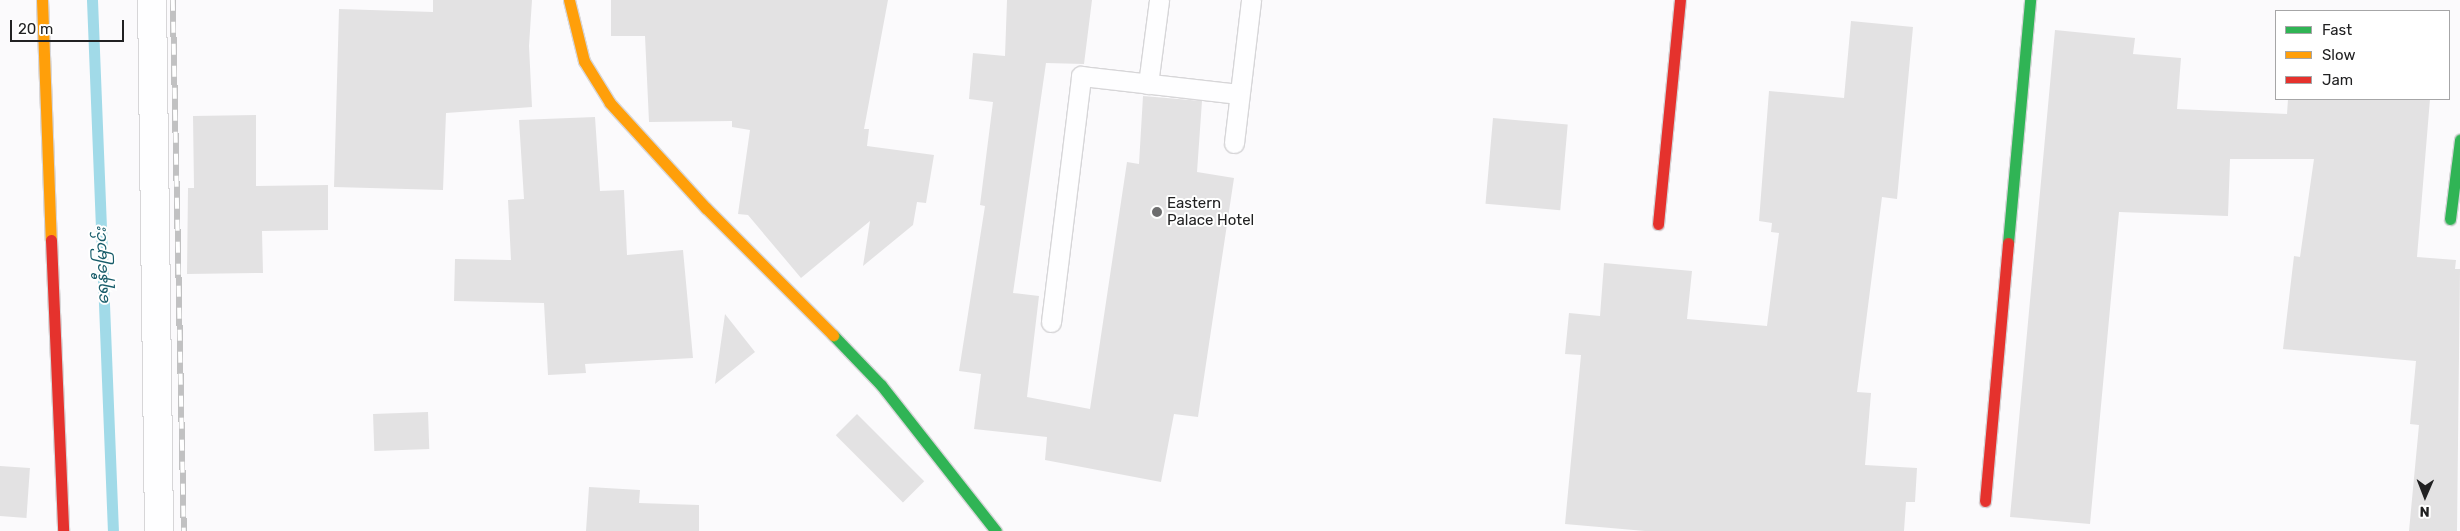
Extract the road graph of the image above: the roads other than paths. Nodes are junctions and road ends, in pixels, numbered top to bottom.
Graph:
1 (42, 0) edge
2 (152, 0) edge
3 (569, 0) edge
4 (1159, 0) edge
5 (1251, 0) edge
6 (1680, 0) edge
7 (2030, 0) edge
8 (1148, 84) junction
9 (1238, 94) junction
10 (2460, 140) edge
11 (1234, 143) dead end
12 (2450, 219) dead end
13 (1658, 224) dead end
14 (1051, 322) dead end
15 (1985, 501) dead end
16 (63, 531) edge
17 (159, 531) edge
18 (996, 531) edge

1 - 16 street
2 - 17 street
3 - 18 street
4 - 8 lane
5 - 9 lane
6 - 13 street
7 - 15 street
8 - 9 lane
8 - 14 lane
9 - 11 lane
10 - 12 street

